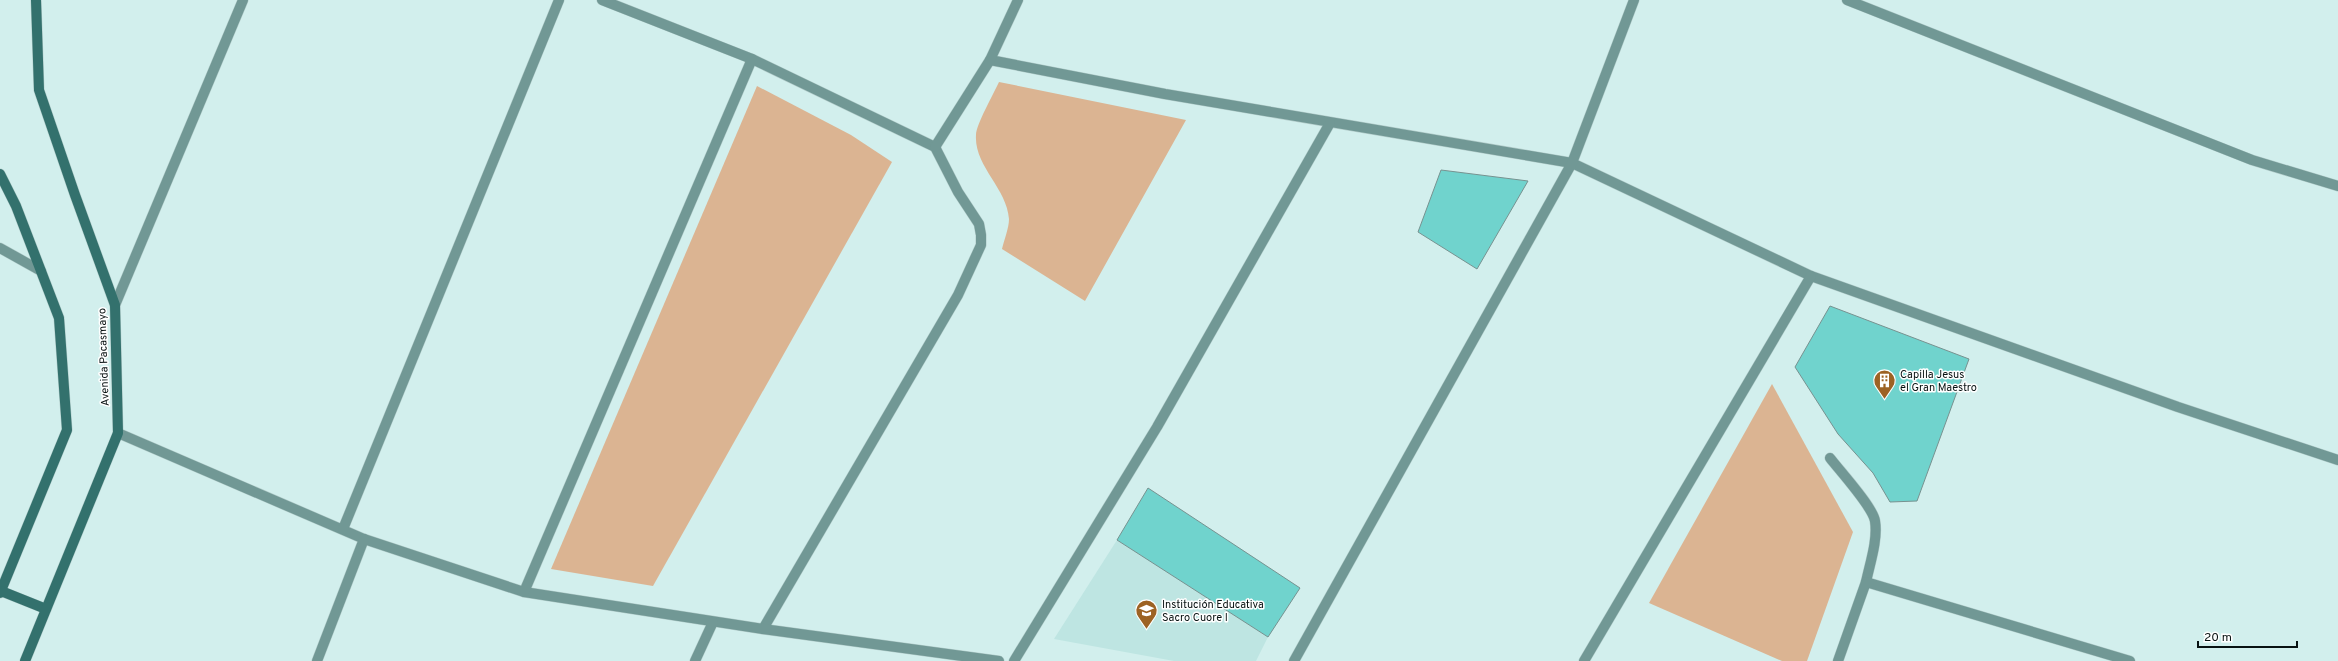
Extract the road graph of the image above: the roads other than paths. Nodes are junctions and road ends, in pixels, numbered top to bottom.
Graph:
1 (36, 0) edge
2 (243, 0) edge
3 (559, 0) edge
4 (602, 0) edge
5 (1018, 0) edge
6 (1634, 0) edge
7 (1847, 0) edge
8 (752, 59) junction
9 (990, 60) junction
10 (1330, 123) junction
11 (935, 147) junction
12 (1572, 163) junction
13 (0, 174) edge
14 (2338, 186) edge
15 (0, 248) edge
16 (41, 271) junction
17 (1811, 276) junction
18 (115, 305) junction
19 (118, 433) junction
20 (1830, 458) dead end
21 (2338, 460) edge
22 (343, 529) junction
23 (364, 539) junction
24 (1866, 582) junction
25 (1, 592) edge
26 (524, 592) junction
27 (46, 609) junction
28 (713, 622) junction
29 (762, 629) junction
30 (973, 659) edge
31 (25, 661) edge
32 (317, 661) edge
33 (695, 661) edge
34 (999, 661) edge
35 (1014, 661) edge
36 (1294, 661) edge
37 (1584, 661) edge
38 (1838, 661) edge
39 (2130, 661) edge

1 - 18 main road, Avenida Pacasmayo
2 - 18 street
3 - 22 street
4 - 8 street
5 - 9 street
6 - 12 street
7 - 14 street
8 - 11 street
8 - 26 street
9 - 10 street
9 - 11 street
10 - 12 street
10 - 35 street
11 - 29 street
12 - 17 street
12 - 36 street
13 - 16 main road
15 - 16 street
16 - 25 main road
17 - 21 street
17 - 37 street
18 - 19 main road, Avenida Pacasmayo
19 - 22 street
19 - 27 main road, Avenida Pacasmayo
20 - 24 street
22 - 23 street
23 - 26 street
23 - 32 street
24 - 38 street
24 - 39 street
25 - 27 main road
26 - 28 street
27 - 31 main road, Avenida Pacasmayo
28 - 29 street
28 - 33 street
29 - 30 street
30 - 34 street

